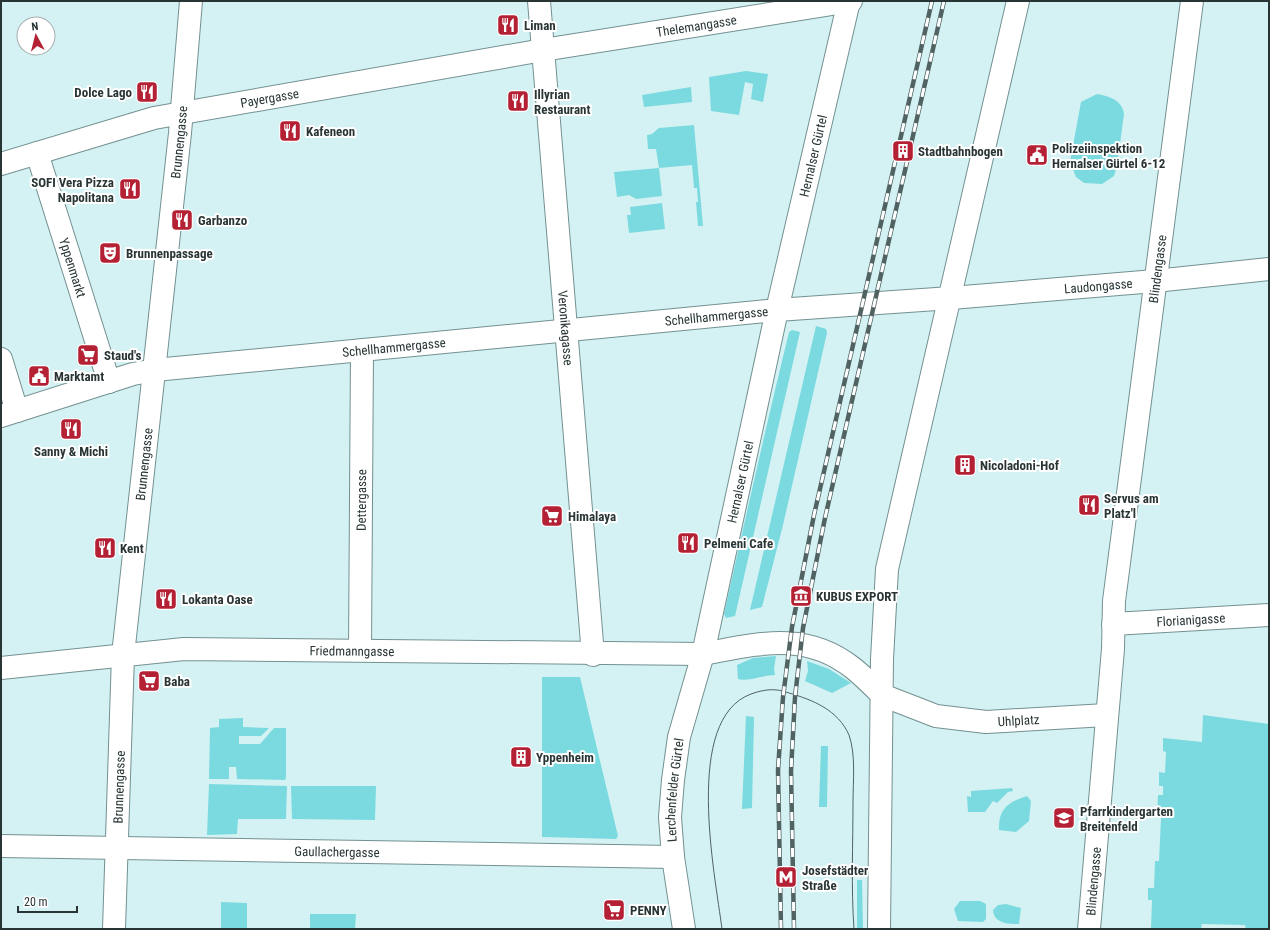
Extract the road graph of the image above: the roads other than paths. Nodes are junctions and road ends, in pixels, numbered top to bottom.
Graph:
1 (191, 1) edge
2 (539, 1) edge
3 (849, 1) edge
4 (1018, 1) edge
5 (1192, 1) edge
6 (543, 50) junction
7 (182, 114) junction
8 (36, 153) junction
9 (1, 164) edge
10 (1269, 269) edge
11 (1155, 281) junction
12 (951, 298) junction
13 (778, 310) junction
14 (568, 329) junction
15 (362, 350) junction
16 (1, 359) edge
17 (155, 370) junction
18 (109, 382) junction
19 (9, 413) edge
20 (1269, 615) edge
21 (1113, 624) junction
22 (360, 650) junction
23 (703, 654) junction
24 (123, 655) junction
25 (593, 655) junction
26 (1, 668) edge
27 (882, 695) junction
28 (1106, 715) junction
29 (1, 846) edge
30 (116, 849) junction
31 (673, 857) junction
32 (114, 929) edge
33 (684, 929) edge
34 (879, 929) edge
35 (1089, 929) edge

1 - 7 street, Brunnengasse
2 - 6 street, Veronikagasse
3 - 6 street, Thelemangasse
3 - 13 street, Hernalser Gürtel
4 - 12 street
5 - 11 street, Blindengasse
6 - 7 street, Payergasse
6 - 14 street, Veronikagasse
7 - 8 street, Payergasse
7 - 17 street, Brunnengasse
8 - 9 street, Payergasse
8 - 18 street, Yppenmarkt
10 - 11 street, Laudongasse
11 - 12 street, Laudongasse
11 - 21 street, Blindengasse
12 - 13 street
12 - 27 street
13 - 14 street, Schellhammergasse
13 - 23 street, Hernalser Gürtel
14 - 15 street, Schellhammergasse
14 - 25 street, Veronikagasse
15 - 17 street, Schellhammergasse
15 - 22 street, Dettergasse
16 - 19 street
17 - 18 street, Schellhammergasse
17 - 24 street, Brunnengasse
18 - 19 street, Schellhammergasse
20 - 21 street, Florianigasse
21 - 28 street
22 - 24 street, Friedmanngasse
22 - 25 street, Friedmanngasse
23 - 25 street, Friedmanngasse
23 - 27 street, Friedmanngasse
23 - 31 street, Lerchenfelder Gürtel
24 - 26 street, Friedmanngasse
24 - 30 street, Brunnengasse
27 - 28 street, Uhlplatz
27 - 34 street
28 - 35 street, Blindengasse
29 - 30 street, Gaullachergasse
30 - 31 street, Gaullachergasse
30 - 32 street, Brunnengasse
31 - 33 street, Lerchenfelder Gürtel

